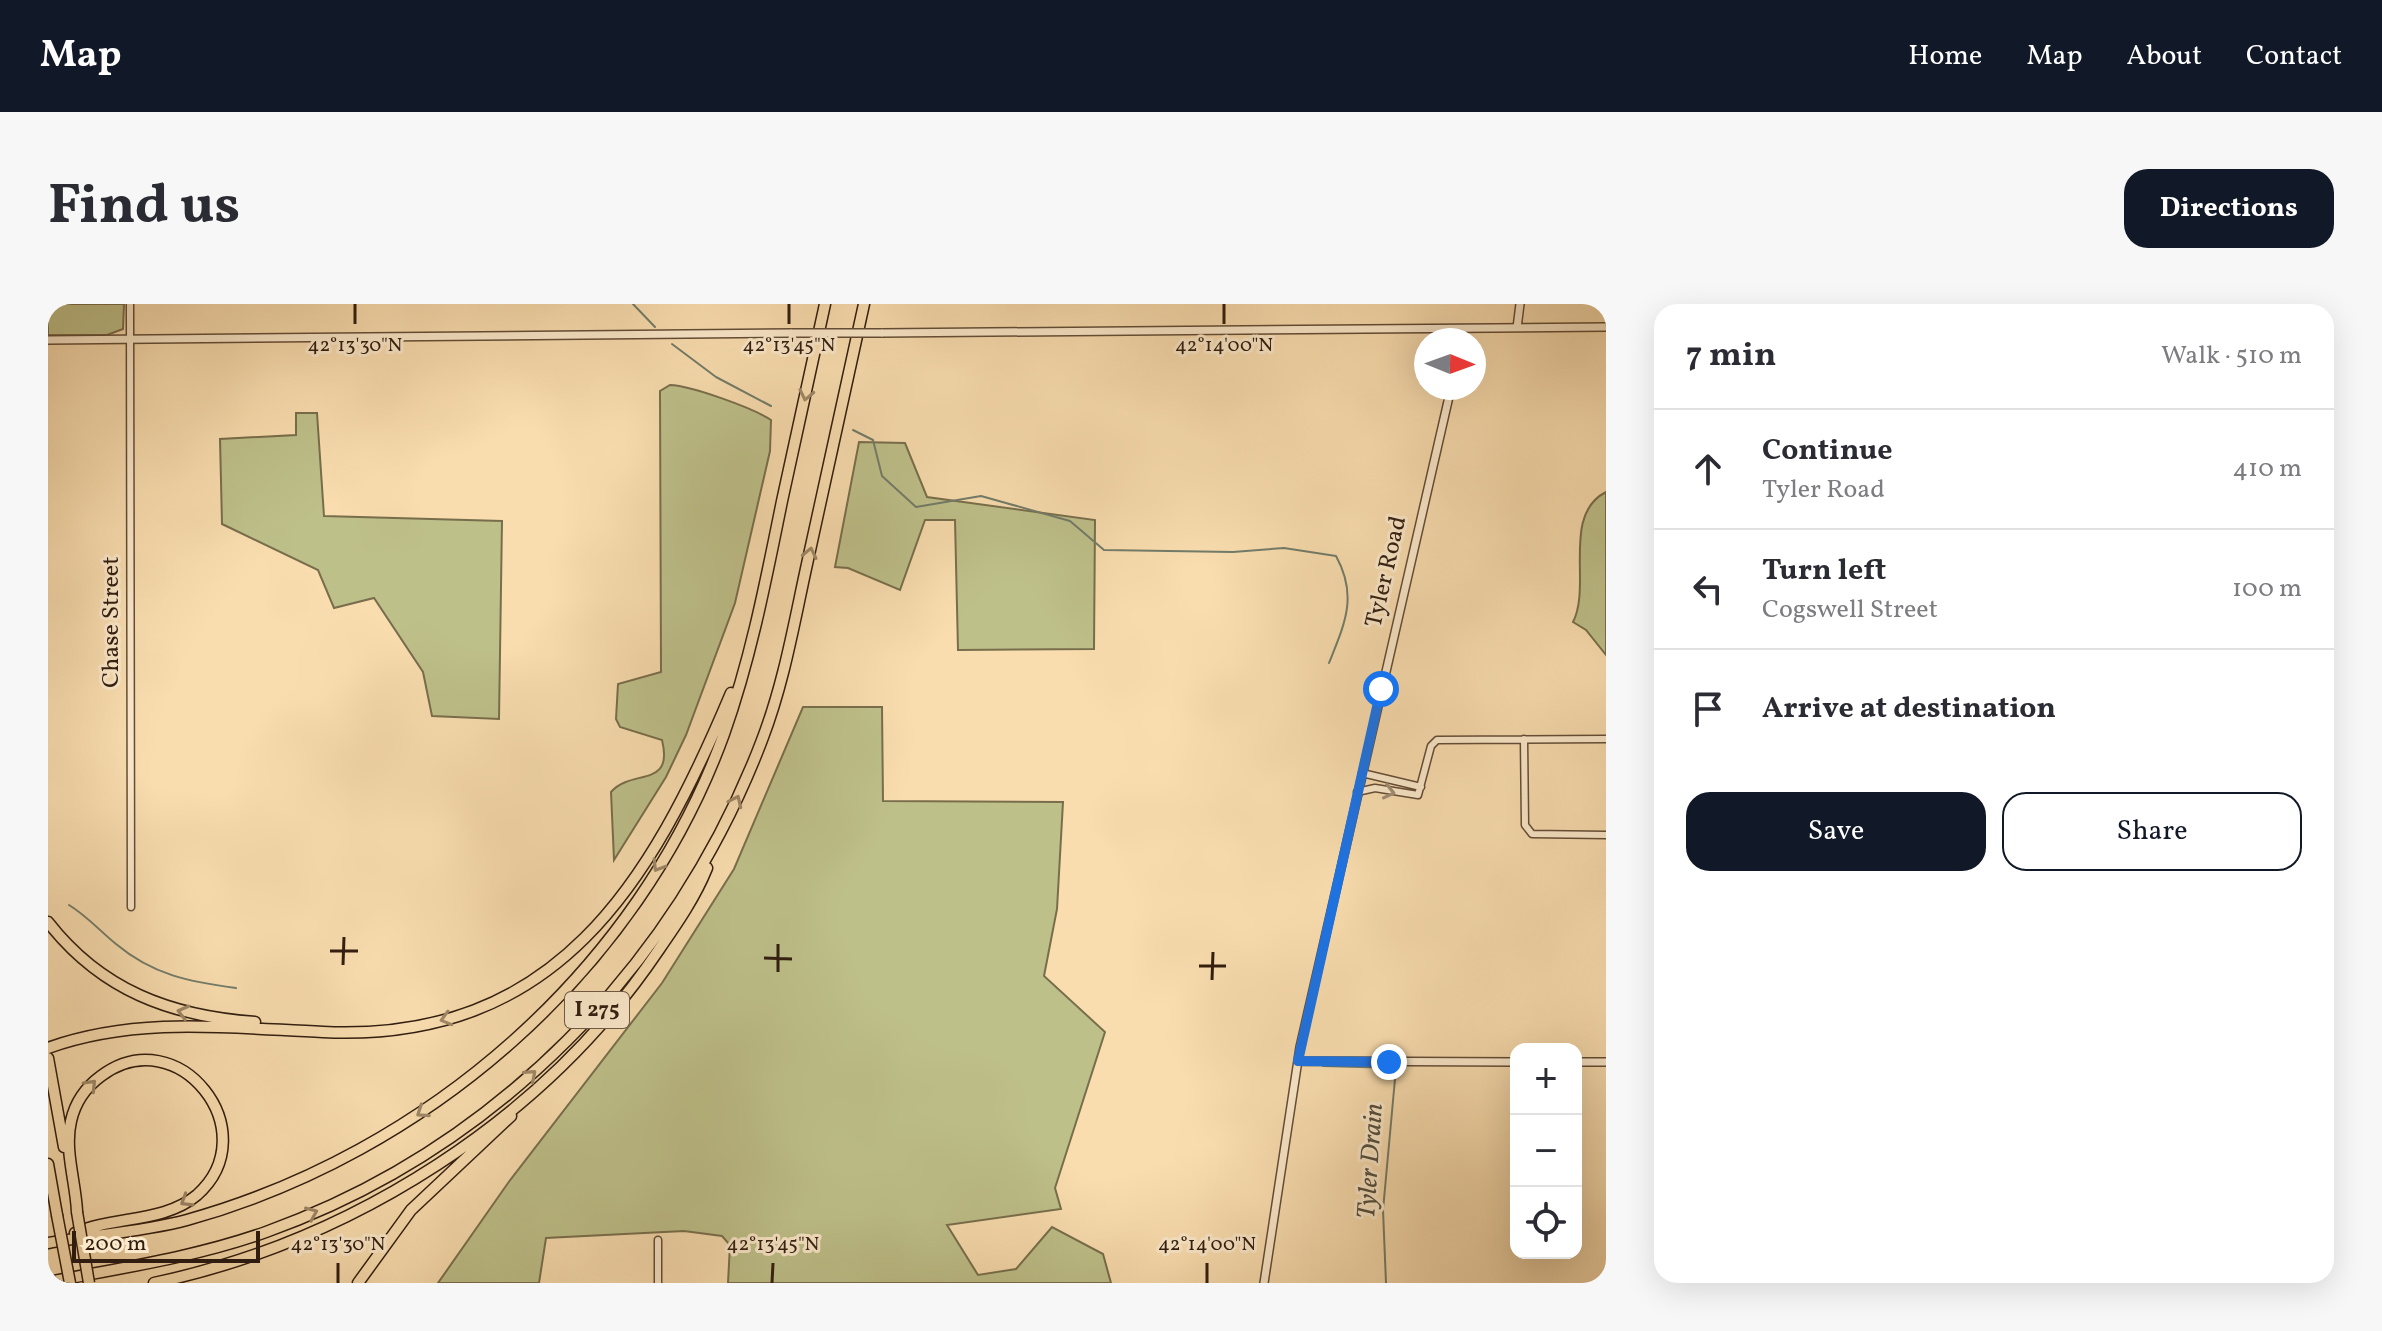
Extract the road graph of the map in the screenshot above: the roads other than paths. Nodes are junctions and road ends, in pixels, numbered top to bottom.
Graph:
1 (130, 304) edge
2 (825, 304) edge
3 (864, 304) edge
4 (1520, 304) edge
5 (1606, 327) edge
6 (1414, 328) edge
7 (1486, 328) edge
8 (1517, 328) junction
9 (129, 338) junction
10 (48, 340) edge
11 (1448, 400) edge
12 (746, 667) junction
13 (1524, 739) junction
14 (1606, 739) edge
15 (1362, 773) junction
16 (1420, 789) junction
17 (1357, 792) junction
18 (1606, 835) edge
19 (719, 836) junction
20 (131, 907) dead end
21 (48, 922) edge
22 (372, 1031) junction
23 (48, 1048) edge
24 (566, 1061) junction
25 (1298, 1061) junction
26 (49, 1062) edge
27 (1510, 1062) edge
28 (1582, 1062) edge
29 (1606, 1062) edge
30 (48, 1164) edge
31 (77, 1212) junction
32 (68, 1239) junction
33 (658, 1240) dead end
34 (48, 1243) edge
35 (48, 1282) edge
36 (70, 1283) edge
37 (89, 1283) edge
38 (154, 1283) edge
39 (358, 1283) edge
40 (658, 1283) edge
41 (1264, 1283) edge

1 - 9 street, Chase Street
2 -> 12 highway, I 275
19 -> 3 highway, I 275
4 - 8 street
5 - 8 street
6 - 9 street, bridge
7 - 8 street
9 - 10 street
9 - 20 street, Chase Street
11 - 15 street, Tyler Road
12 -> 22 highway
12 -> 32 highway, I 275
13 - 14 street
13 - 16 street
13 - 18 street
15 - 16 street
15 - 17 street, Tyler Road
17 -> 16 street
17 - 25 street, Tyler Road
19 - 24 highway
35 -> 19 highway, I 275
22 -> 21 highway
22 - 23 highway
24 - 38 highway
24 - 39 highway
25 - 27 street
25 - 41 street, Tyler Road
26 - 31 highway
28 - 29 street
30 - 36 highway, bridge
31 -> 32 highway
31 - 37 highway, bridge
32 - 34 highway, I 275
33 - 40 street

